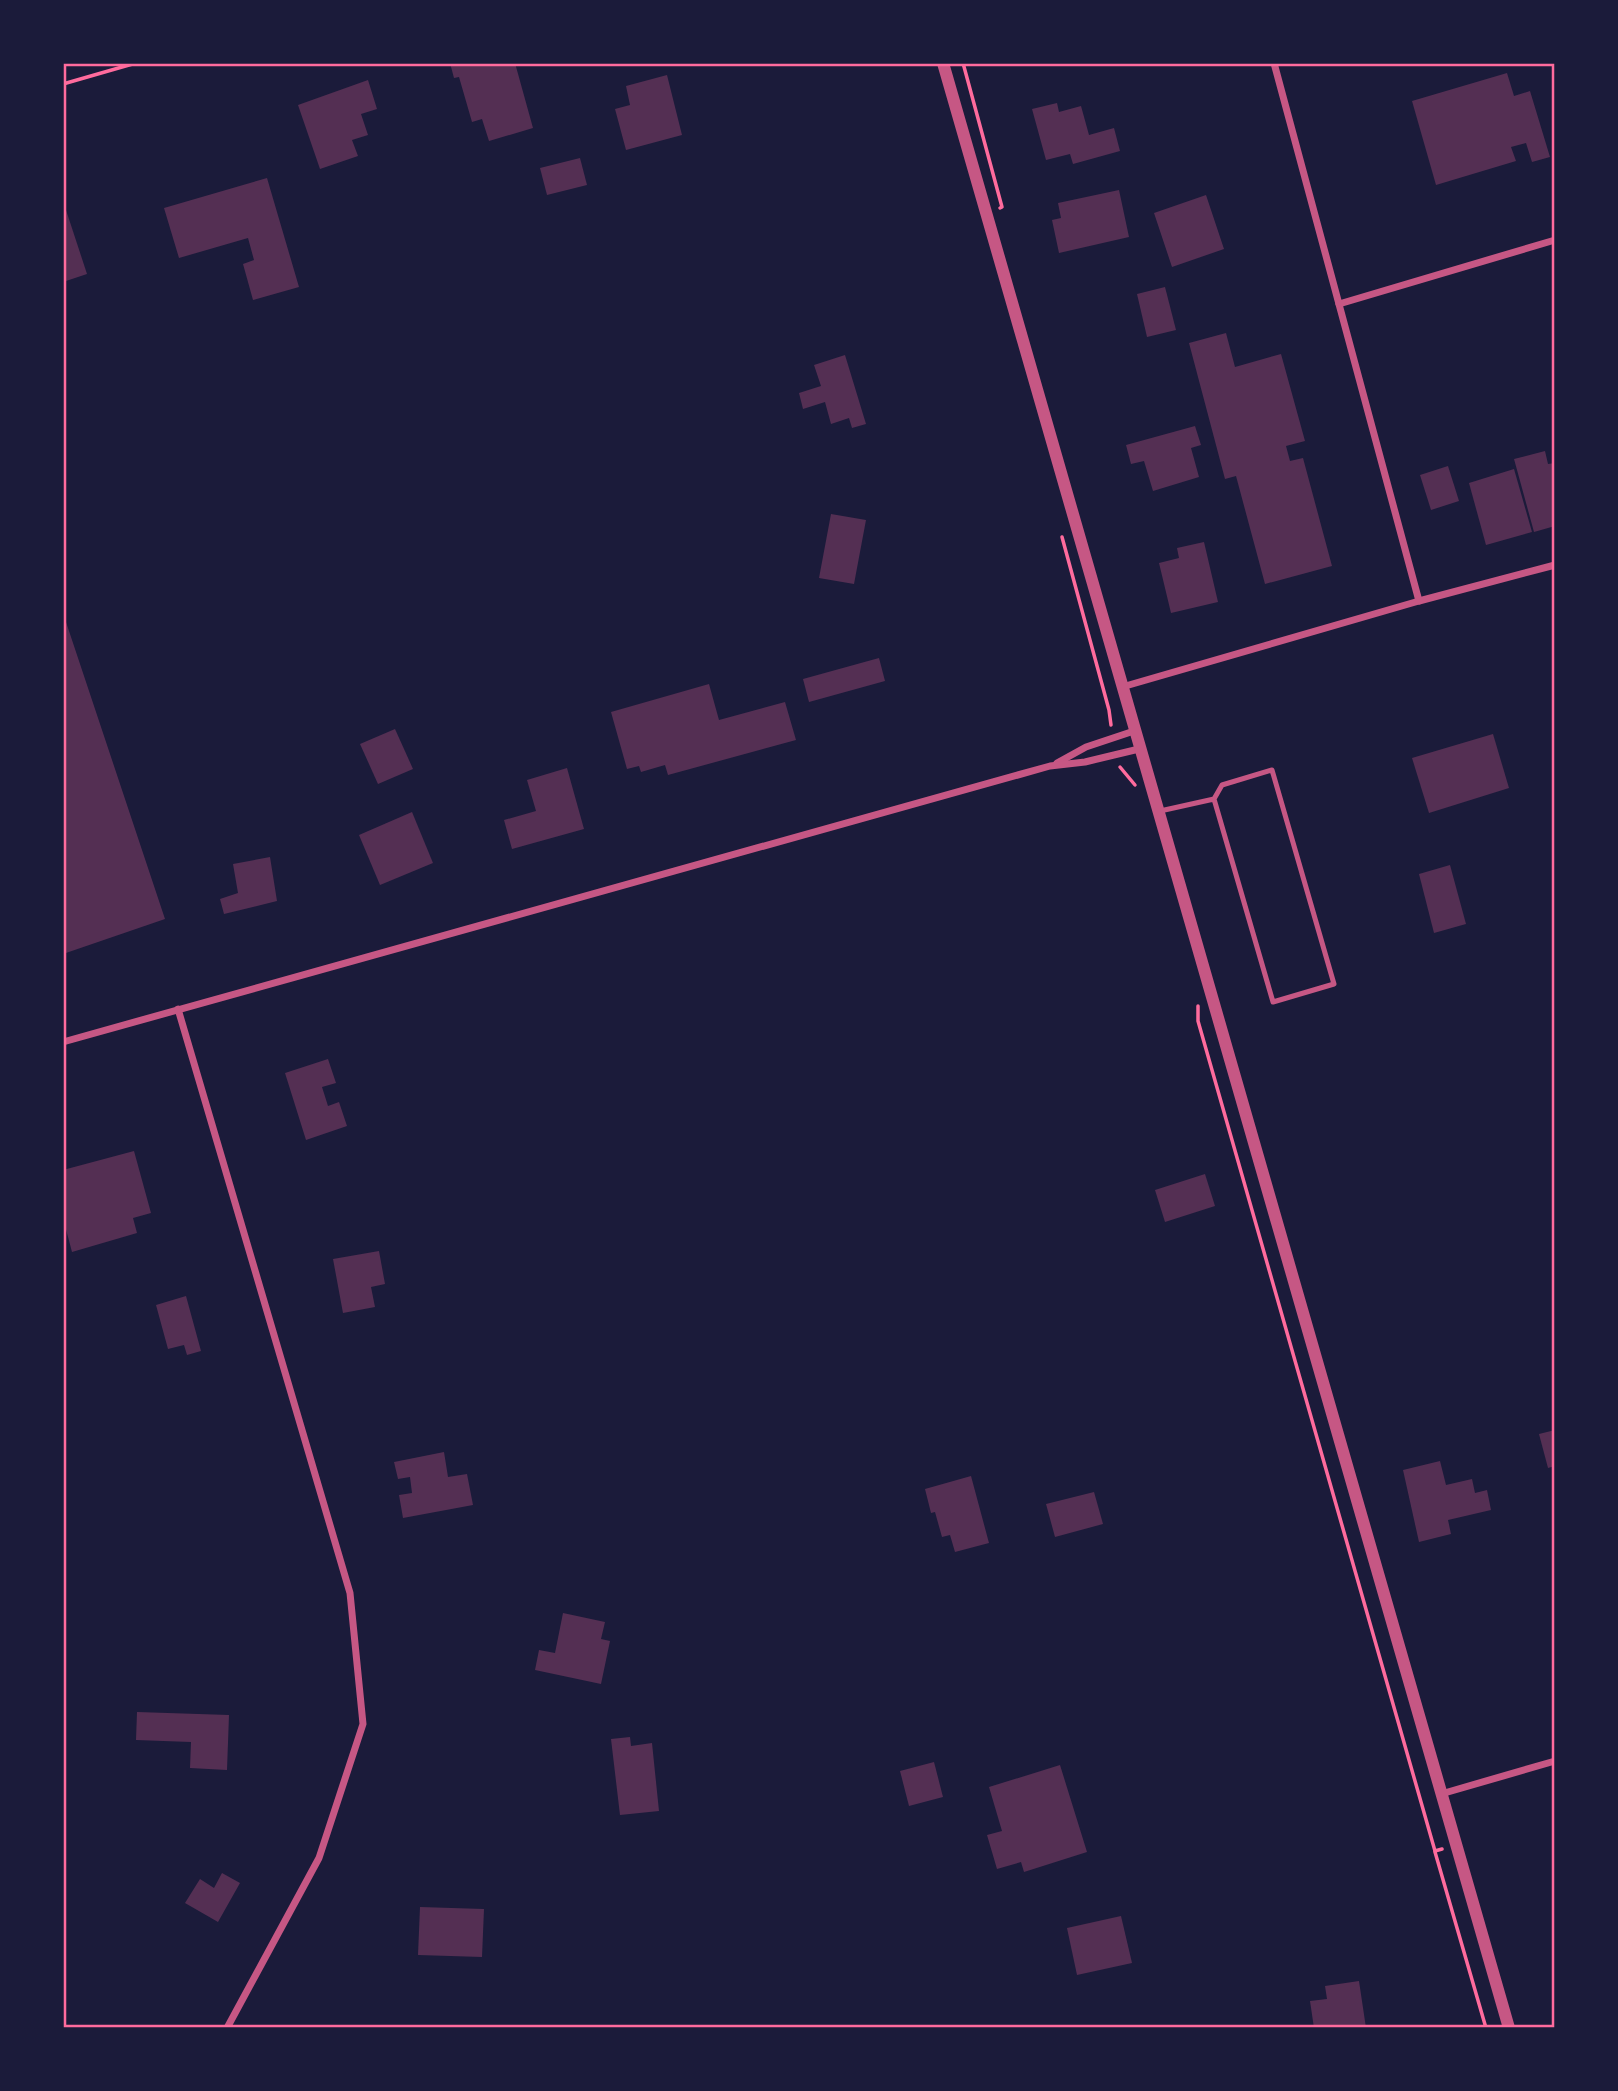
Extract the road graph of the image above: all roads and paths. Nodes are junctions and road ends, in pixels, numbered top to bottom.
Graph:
1 (136, 63) edge
2 (943, 63) edge
3 (1274, 63) edge
4 (63, 84) edge
5 (1555, 240) edge
6 (1339, 303) junction
7 (1555, 565) edge
8 (1419, 601) junction
9 (1122, 687) junction
10 (1134, 731) junction
11 (1139, 749) junction
12 (1050, 766) junction
13 (1214, 799) junction
14 (1157, 812) junction
15 (178, 1009) junction
16 (63, 1042) edge
17 (1555, 1761) edge
18 (1441, 1794) junction
19 (1435, 1851) dead end
20 (227, 2028) edge
21 (1486, 2028) edge
22 (1508, 2028) edge

1 - 4 path
2 - 9 street
3 - 6 street
5 - 6 street
6 - 8 street
7 - 8 street
8 - 9 street
9 - 10 street
10 - 11 street
10 - 12 street
11 - 12 street
11 - 14 street
12 - 15 street
13 - 13 lane
13 - 14 lane
14 - 18 street
15 - 16 street
15 - 20 street
17 - 18 street
18 - 22 street
19 - 21 path

